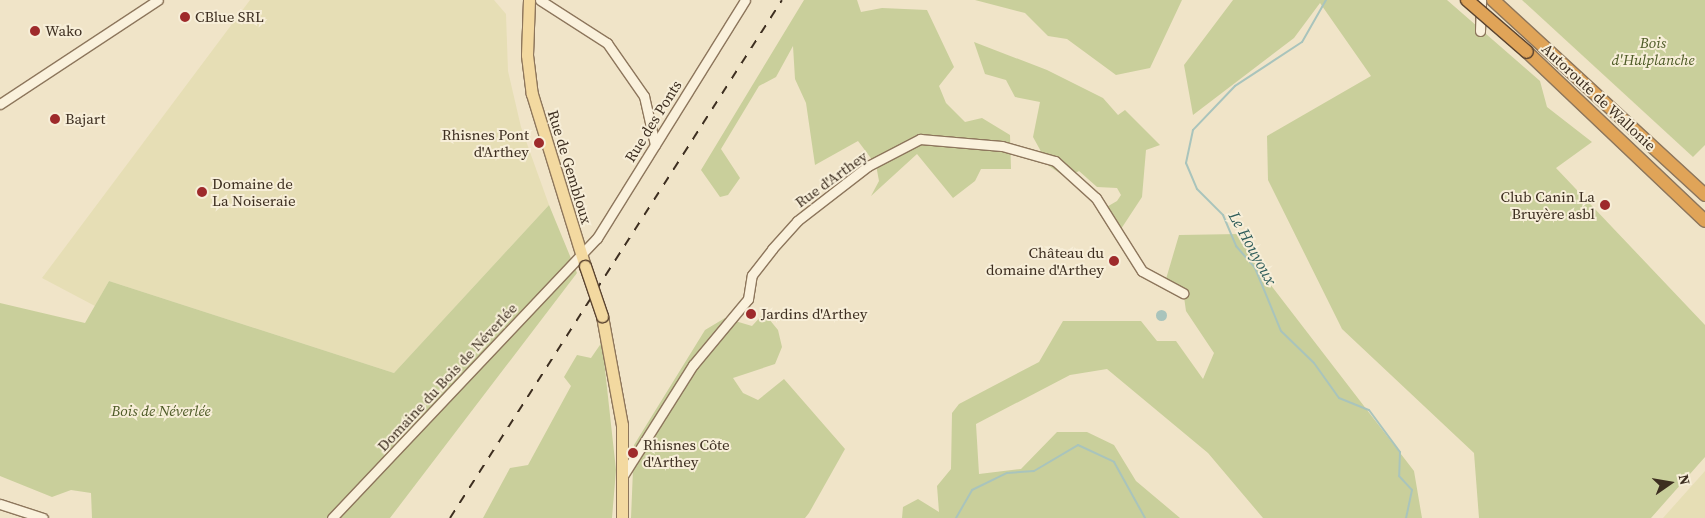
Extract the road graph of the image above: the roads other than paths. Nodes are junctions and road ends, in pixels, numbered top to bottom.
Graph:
1 (158, 0) edge
2 (529, 0) edge
3 (540, 0) edge
4 (745, 0) edge
5 (1467, 0) edge
6 (1481, 0) edge
7 (1493, 0) edge
8 (1480, 31) dead end
9 (0, 104) edge
10 (654, 145) junction
11 (1705, 195) edge
12 (1705, 221) edge
13 (581, 254) junction
14 (1183, 293) dead end
15 (624, 474) junction
16 (0, 504) edge
17 (43, 518) edge
18 (332, 518) edge
19 (622, 518) edge

1 - 9 street
2 - 13 main road, Rue de Gembloux
3 - 10 street
4 - 10 street, Rue des Ponts
5 - 12 highway, Autoroute de Wallonie, bridge
6 - 8 street
7 - 11 highway, Autoroute de Wallonie
10 - 13 street, Rue des Ponts
13 - 15 main road, Rue de Gembloux, bridge
13 - 18 street, Domaine du Bois de Néverlée
14 - 15 street, Rue d'Arthey
15 - 19 main road, Rue de Gembloux
16 - 17 street

